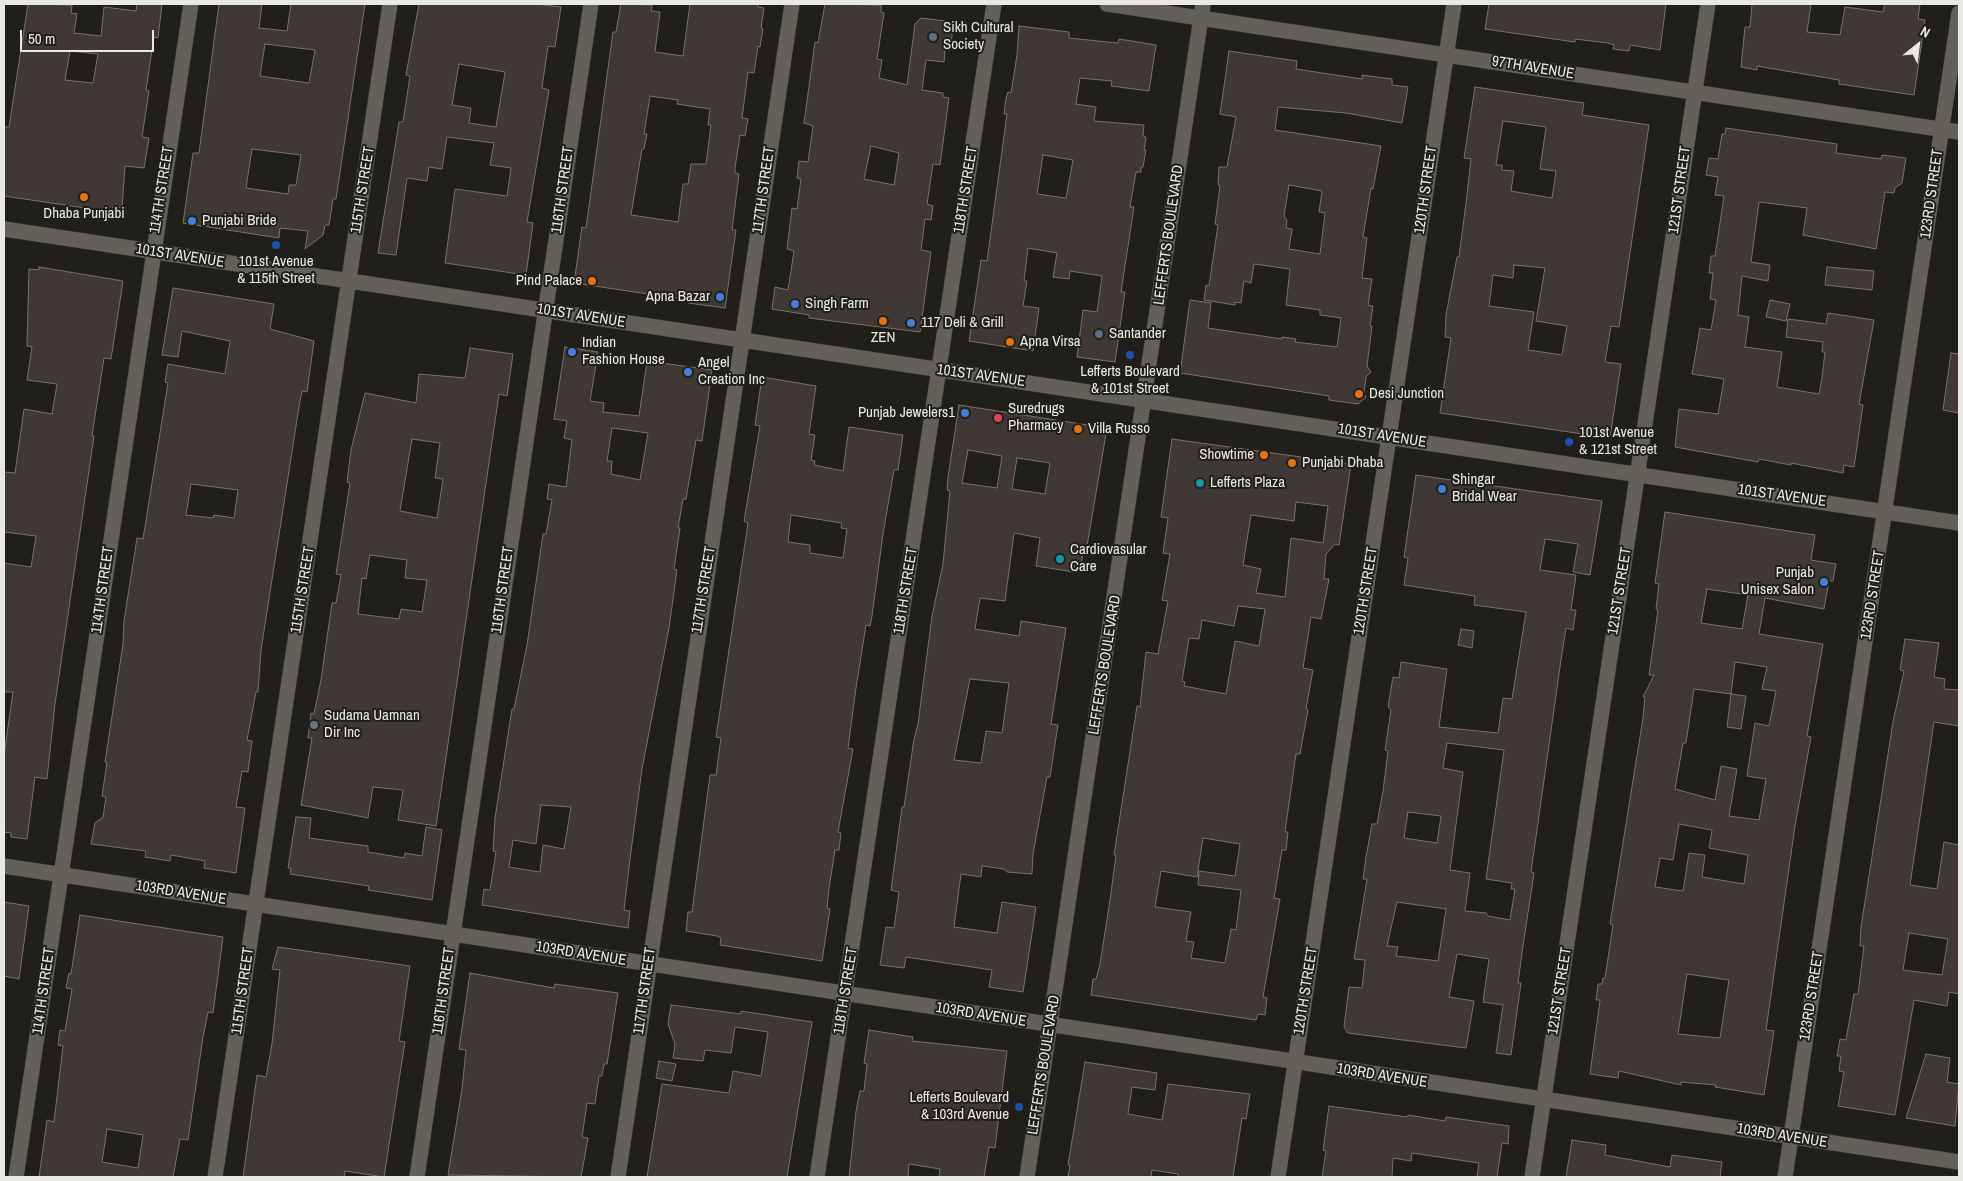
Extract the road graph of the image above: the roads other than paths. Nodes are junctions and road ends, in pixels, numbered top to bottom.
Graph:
1 (191, 4) edge
2 (390, 4) edge
3 (591, 4) edge
4 (792, 4) edge
5 (994, 4) edge
6 (1107, 4) edge
7 (1454, 4) edge
8 (1708, 4) edge
9 (1202, 11) edge
10 (1959, 13) edge
11 (1446, 55) junction
12 (1694, 93) junction
13 (1942, 130) junction
14 (1959, 132) edge
15 (4, 229) edge
16 (153, 251) junction
17 (349, 281) junction
18 (545, 311) junction
19 (742, 340) junction
20 (939, 370) junction
21 (1145, 401) junction
22 (1389, 437) junction
23 (1638, 475) junction
24 (1885, 512) junction
25 (1959, 523) edge
26 (4, 866) edge
27 (61, 875) junction
28 (256, 905) junction
29 (452, 934) junction
30 (648, 965) junction
31 (845, 995) junction
32 (1050, 1026) junction
33 (1295, 1062) junction
34 (1544, 1100) junction
35 (1791, 1137) junction
36 (1959, 1162) edge
37 (16, 1177) edge
38 (215, 1177) edge
39 (416, 1177) edge
40 (618, 1177) edge
41 (817, 1177) edge
42 (1027, 1177) edge
43 (1278, 1177) edge
44 (1532, 1177) edge
45 (1785, 1177) edge

1 - 16 street, 114TH STREET
2 - 17 street, 115TH STREET
3 - 18 street, 116TH STREET
4 - 19 street, 117TH STREET
5 - 20 street, 118TH STREET
6 - 9 street, 97TH AVENUE
7 - 11 street, 120TH STREET
8 - 12 street, 121ST STREET
9 - 11 street, 97TH AVENUE
9 - 21 street, LEFFERTS BOULEVARD
10 - 13 street, 123RD STREET
11 - 12 street, 97TH AVENUE
11 - 22 street, 120TH STREET
12 - 13 street, 97TH AVENUE
12 - 23 street, 121ST STREET
13 - 14 street, 97TH AVENUE
13 - 24 street, 123RD STREET
15 - 16 street, 101ST AVENUE
16 - 17 street, 101ST AVENUE
16 - 27 street, 114TH STREET
17 - 18 street, 101ST AVENUE
17 - 28 street, 115TH STREET
18 - 19 street, 101ST AVENUE
18 - 29 street, 116TH STREET
19 - 20 street, 101ST AVENUE
19 - 30 street, 117TH STREET
20 - 21 street, 101ST AVENUE
20 - 31 street, 118TH STREET
21 - 22 street, 101ST AVENUE
21 - 32 street, LEFFERTS BOULEVARD
22 - 23 street, 101ST AVENUE
22 - 33 street, 120TH STREET
23 - 24 street, 101ST AVENUE
23 - 34 street, 121ST STREET
24 - 25 street, 101ST AVENUE
24 - 35 street, 123RD STREET
26 - 27 street, 103RD AVENUE
27 - 28 street, 103RD AVENUE
27 - 37 street, 114TH STREET
28 - 29 street, 103RD AVENUE
28 - 38 street, 115TH STREET
29 - 30 street, 103RD AVENUE
29 - 39 street, 116TH STREET
30 - 31 street, 103RD AVENUE
30 - 40 street, 117TH STREET
31 - 32 street, 103RD AVENUE
31 - 41 street, 118TH STREET
32 - 33 street, 103RD AVENUE
32 - 42 street, LEFFERTS BOULEVARD
33 - 34 street, 103RD AVENUE
33 - 43 street, 120TH STREET
34 - 35 street, 103RD AVENUE
34 - 44 street, 121ST STREET
35 - 36 street, 103RD AVENUE
35 - 45 street, 123RD STREET

